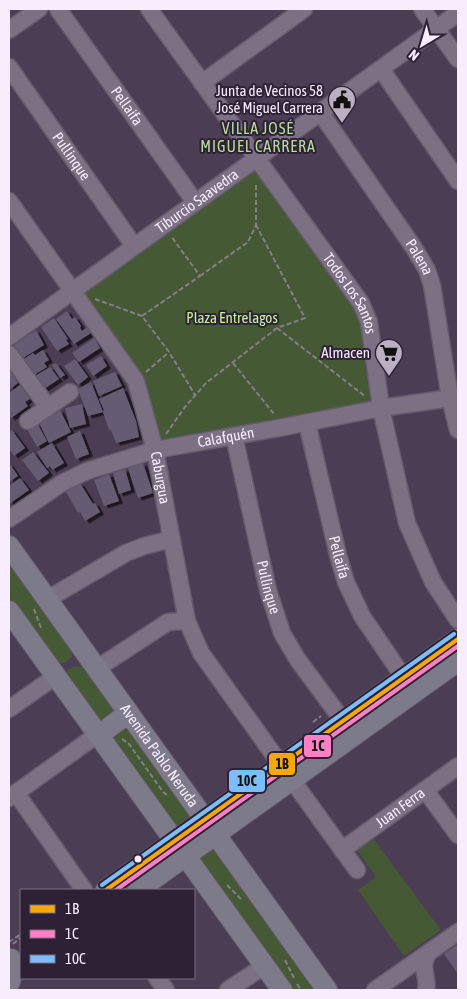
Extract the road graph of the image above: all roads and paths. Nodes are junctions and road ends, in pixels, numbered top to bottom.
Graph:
1 (39, 9) edge
2 (58, 9) edge
3 (304, 9) edge
4 (422, 9) edge
5 (156, 11) edge
6 (458, 13) edge
7 (437, 28) junction
8 (9, 30) edge
9 (458, 59) edge
10 (9, 67) edge
11 (381, 69) junction
12 (202, 83) junction
13 (320, 112) junction
14 (256, 158) junction
15 (458, 181) edge
16 (9, 201) edge
17 (195, 202) junction
18 (163, 225) junction
19 (256, 225) junction
20 (134, 246) junction
21 (200, 276) junction
22 (72, 291) junction
23 (142, 316) junction
24 (277, 328) junction
25 (9, 337) edge
26 (169, 352) junction
27 (9, 354) edge
28 (233, 363) junction
29 (136, 381) junction
30 (70, 392) dead end
31 (195, 395) junction
32 (454, 397) edge
33 (48, 407) junction
34 (381, 408) junction
35 (28, 421) dead end
36 (307, 423) junction
37 (284, 428) junction
38 (458, 430) edge
39 (234, 436) junction
40 (155, 450) junction
41 (9, 519) edge
42 (172, 539) junction
43 (9, 546) edge
44 (39, 601) junction
45 (9, 612) edge
46 (458, 620) edge
47 (187, 621) junction
48 (42, 628) dead end
49 (455, 650) edge
50 (96, 669) junction
51 (56, 676) junction
52 (404, 678) junction
53 (9, 709) edge
54 (132, 718) junction
55 (343, 721) junction
56 (103, 732) junction
57 (458, 766) edge
58 (288, 768) junction
59 (425, 790) junction
60 (168, 795) dead end
61 (12, 796) edge
62 (210, 827) junction
63 (458, 835) edge
64 (181, 848) junction
65 (342, 850) junction
66 (357, 870) dead end
67 (222, 879) dead end
68 (83, 889) edge
69 (108, 889) edge
70 (139, 889) edge
71 (242, 899) dead end
72 (458, 932) edge
73 (20, 938) edge
74 (428, 953) junction
75 (283, 956) dead end
76 (12, 962) edge
77 (264, 966) junction
78 (158, 979) edge
79 (166, 990) edge
80 (228, 990) edge
81 (282, 990) edge
82 (301, 990) edge
83 (327, 990) edge
84 (375, 990) edge
85 (426, 990) edge

1 - 8 street
2 - 17 street, Pellaifa
3 - 12 street
4 - 7 street
5 - 12 street, Todos Los Santos
6 - 7 street, Tiburcio Saavedra
7 - 9 street
7 - 11 street, Tiburcio Saavedra
10 - 20 street, Pullinque
11 - 13 street, Tiburcio Saavedra
11 - 15 street
12 - 14 street, Todos Los Santos
13 - 14 street, Tiburcio Saavedra
13 - 32 street, Palena
14 - 17 street, Tiburcio Saavedra
14 - 19 path
14 - 34 street, Todos Los Santos
16 - 22 street, Caburgua
17 - 18 street, Tiburcio Saavedra
18 - 20 street, Tiburcio Saavedra
18 - 21 path
19 - 21 path
19 - 24 path
20 - 22 street, Tiburcio Saavedra
21 - 23 path
22 - 23 path
22 - 25 street, Tiburcio Saavedra
22 - 29 street, Caburgua
23 - 26 path
24 - 28 path
24 - 34 path
26 - 29 path
26 - 31 path
27 - 33 street
28 - 31 path
28 - 37 path
29 - 40 street, Caburgua
30 - 33 street
31 - 40 path
32 - 34 street, Calafquén
32 - 38 street, Palena
33 - 35 street
34 - 36 street, Calafquén
34 - 46 street, Todos Los Santos
36 - 37 street, Calafquén
36 - 52 street, Pellaifa
37 - 39 street, Calafquén
39 - 40 street, Calafquén
39 - 55 street, Pullinque
40 - 41 street, Calafquén
40 - 42 street, Caburgua
42 - 44 street
42 - 47 street, Caburgua
43 - 44 main road, Avenida Pablo Neruda
44 - 48 path
44 - 50 main road, Avenida Pablo Neruda
45 - 51 main road
47 - 50 street
47 - 58 street, Caburgua
49 - 52 main road
49 - 58 main road
50 - 54 main road, Avenida Pablo Neruda
51 - 53 street
51 - 56 main road
52 - 55 main road
54 - 56 main road
54 - 62 main road, Avenida Pablo Neruda
55 - 58 main road
56 - 60 path
56 - 61 street
56 - 64 main road
57 - 59 street, Juan Ferra
58 - 62 main road
58 - 65 street, Caburgua
59 - 63 street
59 - 65 street, Juan Ferra
61 - 68 street
62 - 64 main road
62 - 83 main road, Avenida Pablo Neruda
64 - 69 main road
64 - 70 main road
64 - 77 main road
65 - 66 street, Caburgua
67 - 71 path
72 - 74 street
73 - 76 path
74 - 84 street
74 - 85 street
75 - 82 path
77 - 80 street
77 - 81 main road
78 - 79 street

